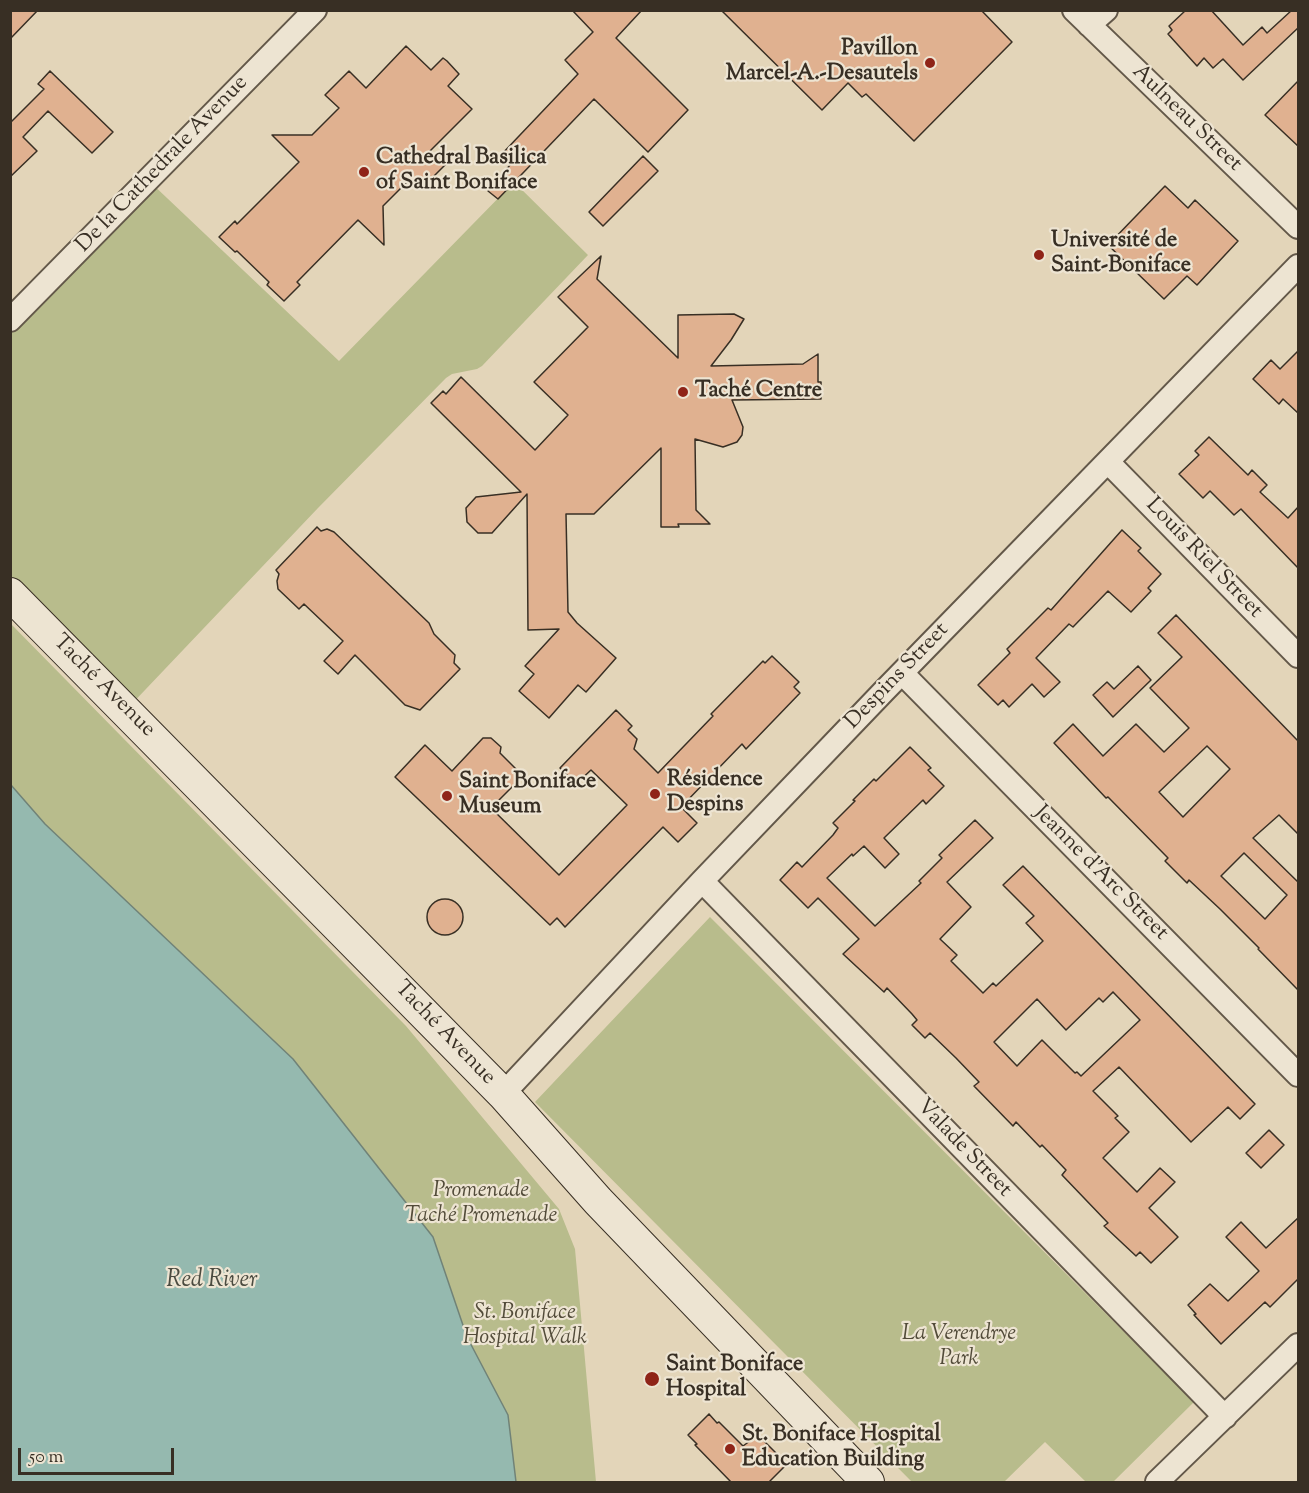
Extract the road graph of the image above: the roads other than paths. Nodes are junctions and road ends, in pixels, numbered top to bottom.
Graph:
1 (315, 10) edge
2 (1090, 16) edge
3 (1299, 227) edge
4 (1299, 266) edge
5 (10, 320) edge
6 (1108, 462) junction
7 (10, 594) edge
8 (1299, 656) edge
9 (902, 673) junction
10 (702, 881) junction
11 (1299, 1075) edge
12 (503, 1094) junction
13 (1299, 1344) edge
14 (1225, 1417) junction
15 (868, 1482) edge
16 (1157, 1482) edge

1 - 5 street, De la Cathedrale Avenue
2 - 3 street, Aulneau Street
4 - 6 street, Despins Street
6 - 8 street, Louis Riel Street
6 - 9 street, Despins Street
7 - 12 street, Taché Avenue
9 - 10 street, Despins Street
9 - 11 street, Jeanne d’Arc Street
10 - 12 street, Despins Street
10 - 14 street, Valade Street
12 - 15 street, Taché Avenue
13 - 14 street
14 - 16 street

